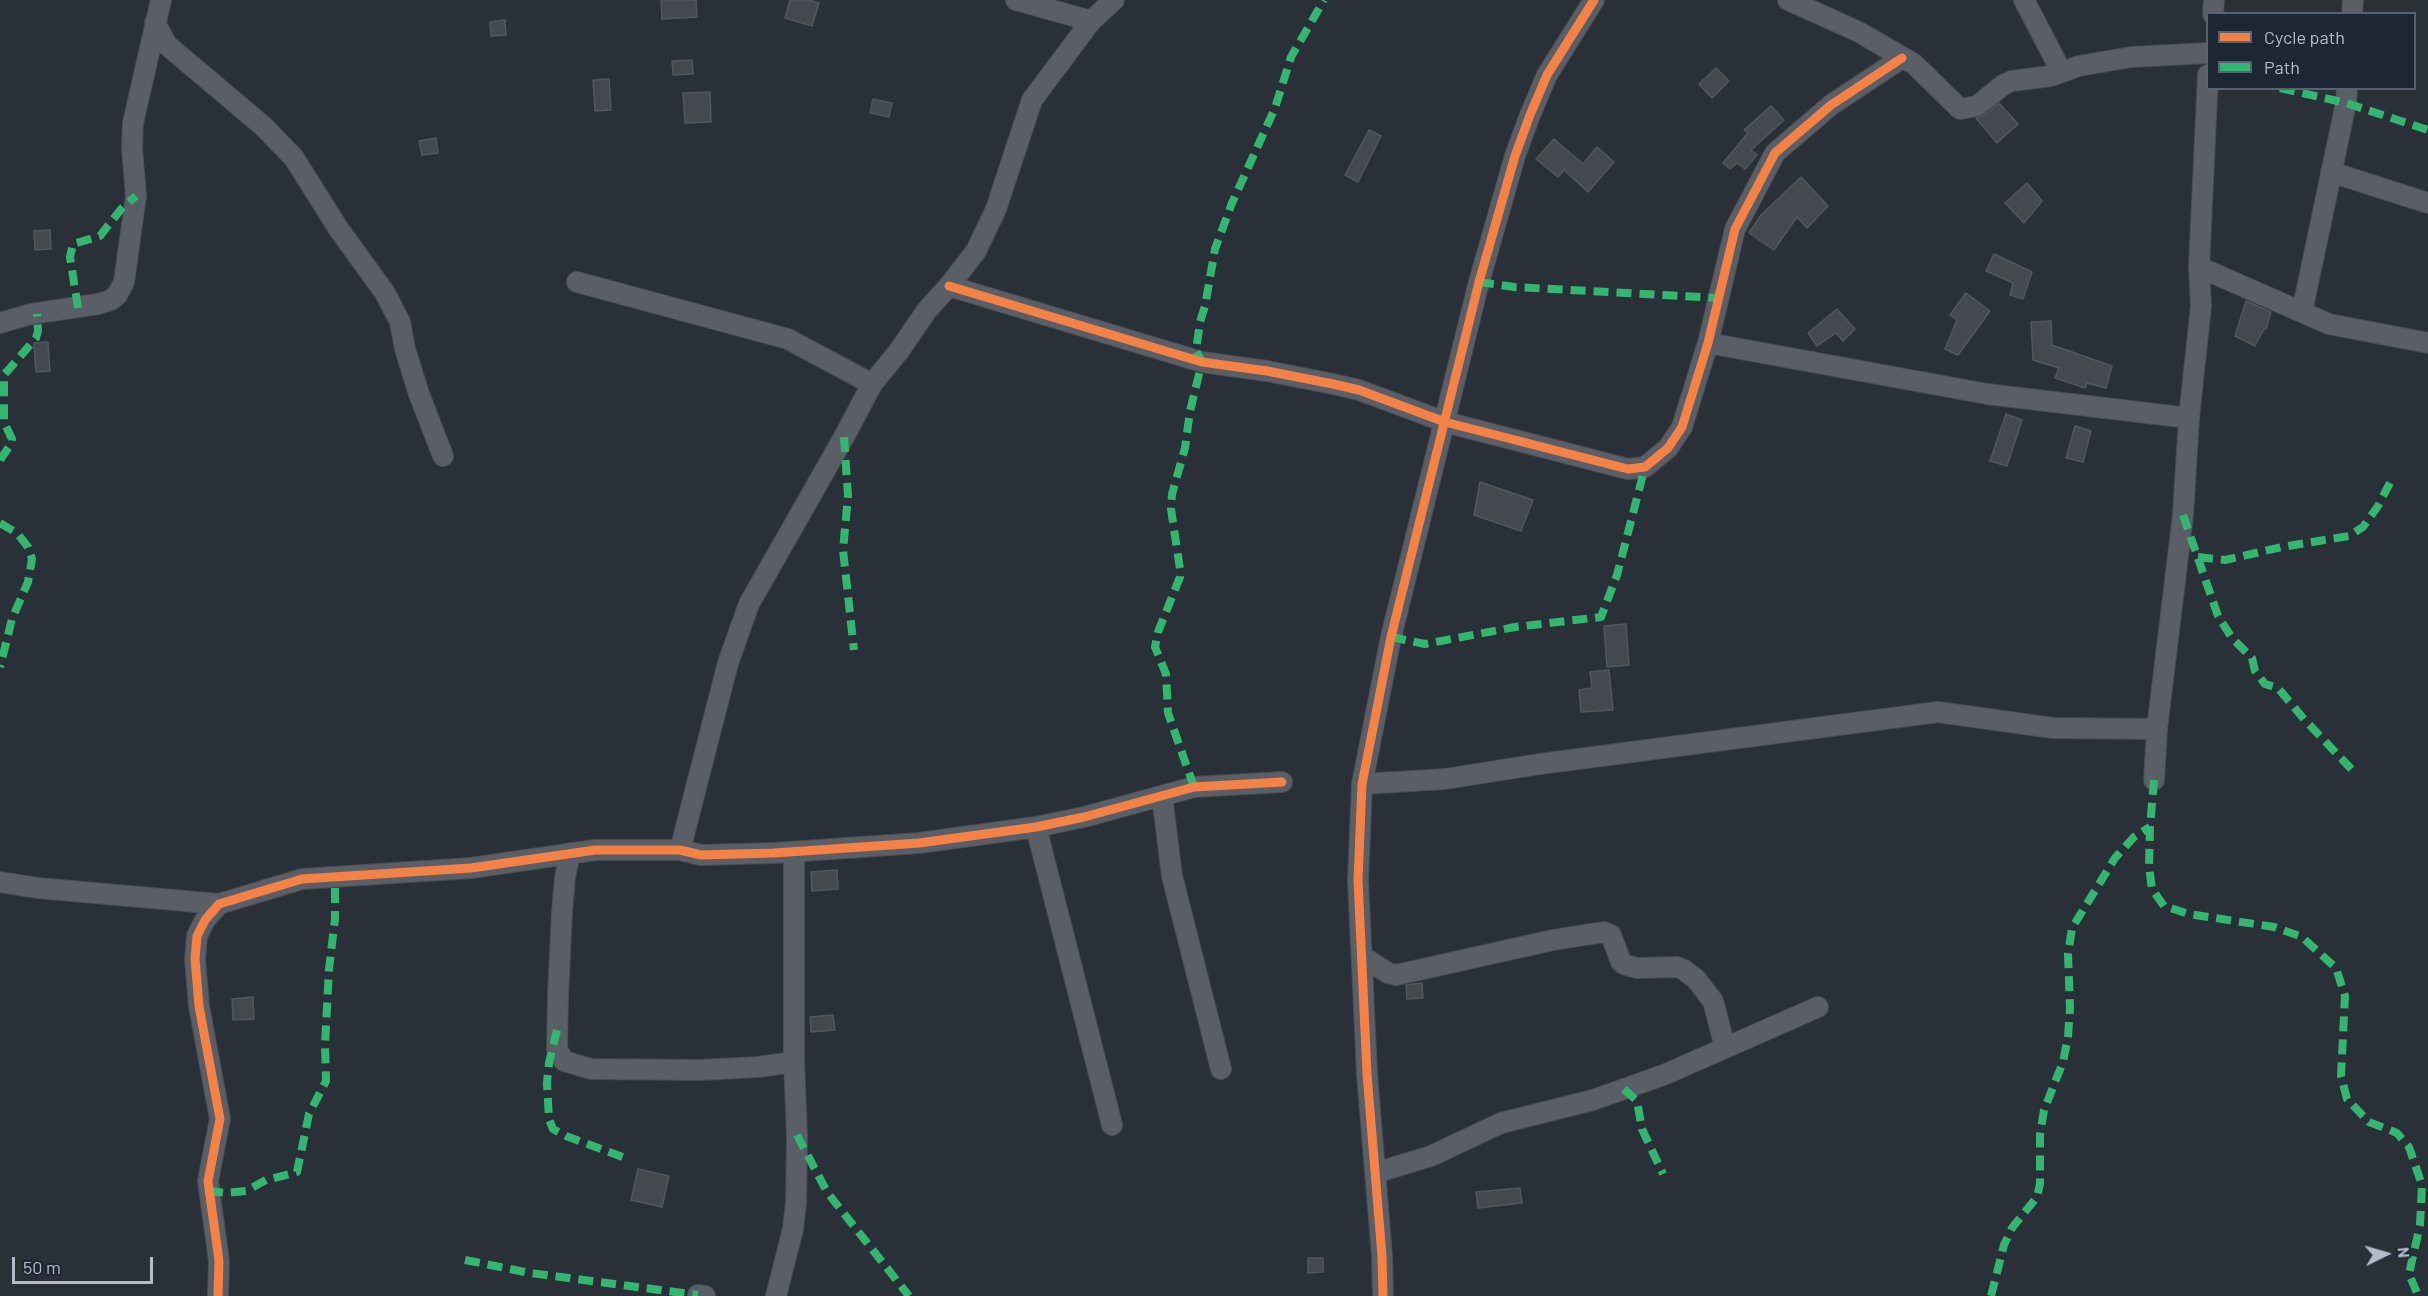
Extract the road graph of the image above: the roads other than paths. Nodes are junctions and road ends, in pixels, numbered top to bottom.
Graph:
1 (161, 0) edge
2 (1016, 0) edge
3 (1114, 0) edge
4 (1594, 0) edge
5 (1788, 0) edge
6 (2024, 0) edge
7 (1091, 21) junction
8 (155, 22) junction
9 (2206, 53) edge
10 (1902, 58) junction
11 (2061, 71) junction
12 (2207, 90) edge
13 (2347, 90) edge
14 (2331, 172) junction
15 (2428, 203) edge
16 (2199, 267) junction
17 (577, 282) dead end
18 (950, 286) junction
19 (2302, 312) junction
20 (0, 323) edge
21 (1708, 343) junction
22 (2428, 343) edge
23 (872, 384) junction
24 (2188, 418) junction
25 (1444, 422) junction
26 (443, 456) dead end
27 (2157, 729) junction
28 (2154, 780) dead end
29 (1282, 782) dead end
30 (1362, 784) junction
31 (1162, 796) junction
32 (1036, 827) junction
33 (680, 850) junction
34 (794, 852) junction
35 (570, 853) junction
36 (0, 882) edge
37 (219, 904) junction
38 (1363, 957) junction
39 (1818, 1006) dead end
40 (1725, 1047) junction
41 (794, 1062) junction
42 (1221, 1068) dead end
43 (1112, 1125) dead end
44 (1376, 1173) junction
45 (218, 1296) edge
46 (776, 1296) edge
47 (1383, 1296) edge

1 - 8 street
2 - 7 street
3 - 7 street
4 - 25 street
5 - 10 street
6 - 11 street
7 - 18 street
8 - 20 street
8 - 26 street
9 - 11 street
10 - 11 street
10 - 21 street
12 - 16 street
13 - 14 street
14 - 15 street
14 - 19 street
16 - 19 street
16 - 24 street
17 - 23 street
18 - 23 street
18 - 25 street
19 - 22 street
21 - 24 street
21 - 25 street
23 - 33 street
24 - 27 street
25 - 30 street
27 - 28 street
27 - 30 street
29 - 31 street
30 - 38 street
31 - 32 street
31 - 42 street
32 - 34 street
32 - 43 street
33 - 34 street
33 - 35 street
34 - 41 street
35 - 37 street
35 - 41 street
36 - 37 street
37 - 45 street
38 - 40 street
38 - 44 street
39 - 40 street
40 - 44 street
41 - 46 street
44 - 47 street

